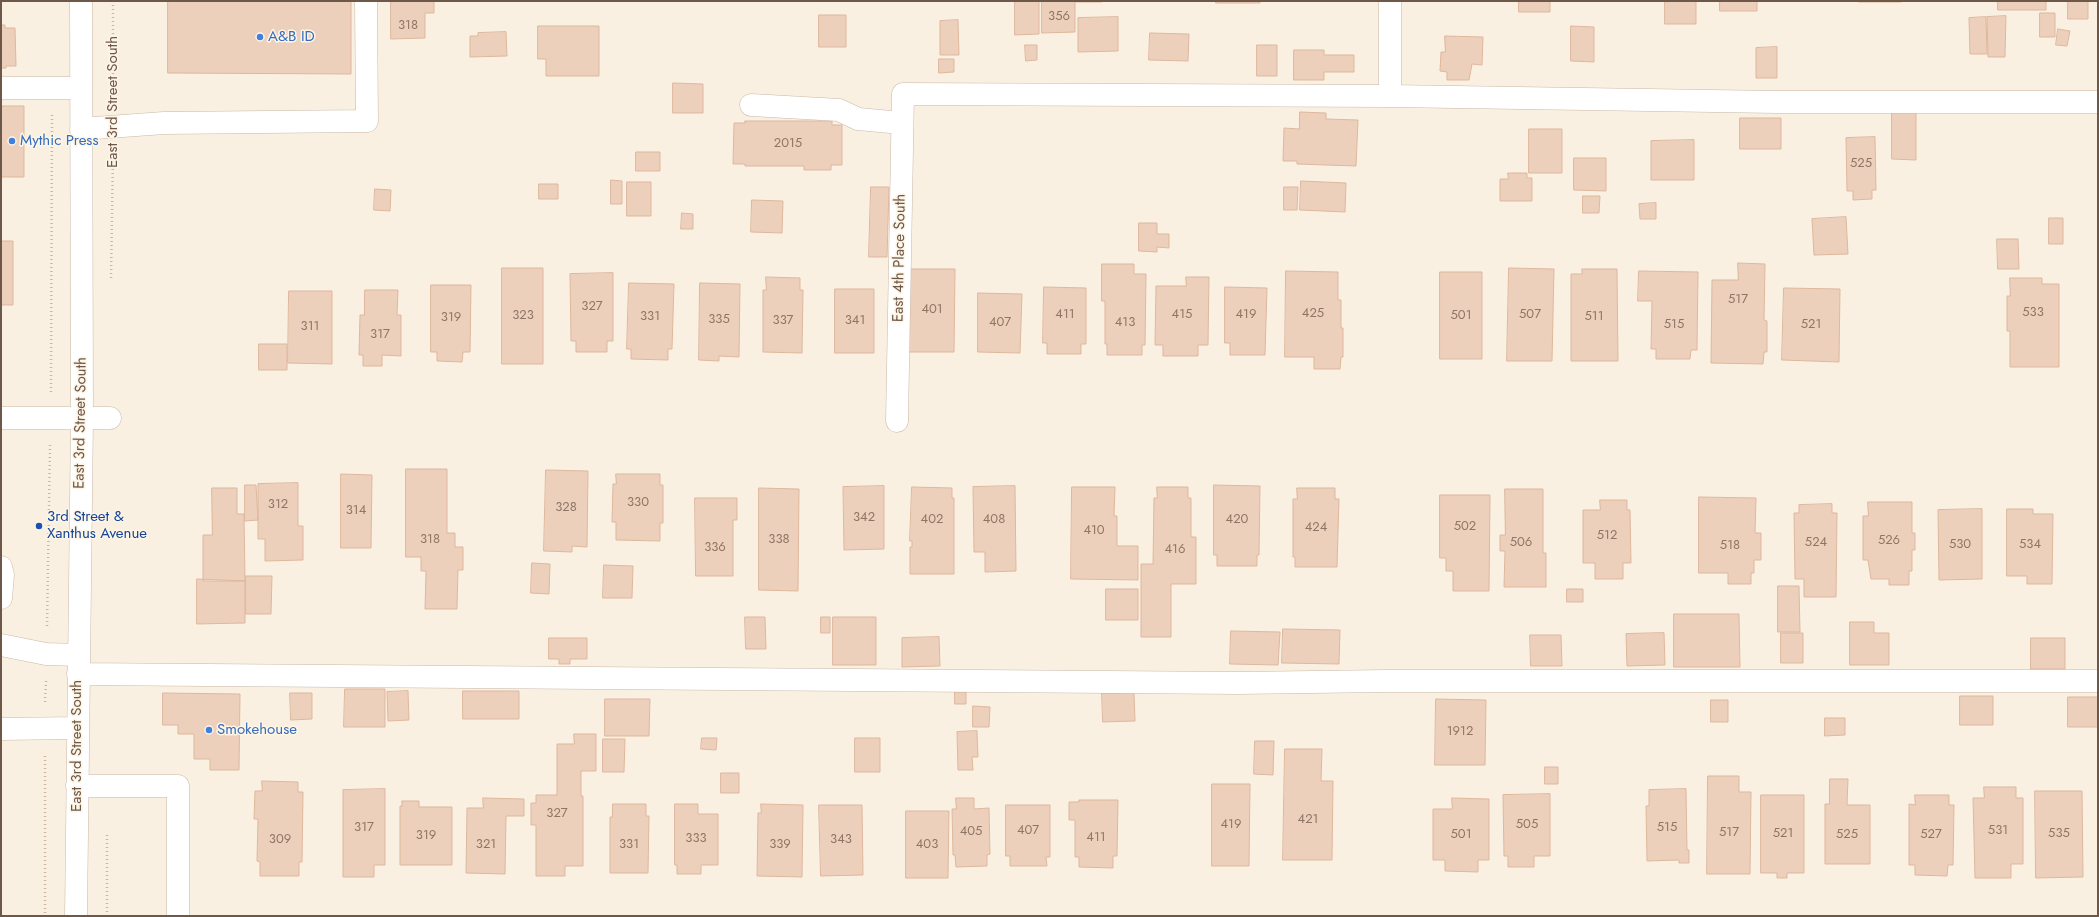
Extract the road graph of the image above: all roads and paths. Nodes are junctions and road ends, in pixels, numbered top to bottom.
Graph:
1 (81, 1) edge
2 (113, 1) edge
3 (366, 1) edge
4 (1390, 1) edge
5 (1, 88) edge
6 (52, 88) junction
7 (81, 88) junction
8 (1390, 96) junction
9 (2098, 102) edge
10 (751, 105) dead end
11 (902, 123) junction
12 (113, 126) junction
13 (81, 128) junction
14 (111, 285) dead end
15 (1, 418) edge
16 (51, 418) junction
17 (82, 418) junction
18 (110, 418) dead end
19 (897, 421) dead end
20 (1, 568) edge
21 (1, 598) edge
22 (1, 646) edge
23 (78, 664) junction
24 (2098, 681) edge
25 (77, 728) junction
26 (1, 729) edge
27 (76, 786) junction
28 (76, 916) edge
29 (178, 916) edge

1 - 7 street, East 3rd Street South
2 - 12 path, East 3rd Street South
3 - 12 street
4 - 8 street
5 - 6 street
6 - 7 street
6 - 16 path, East 3rd Street South
7 - 13 street, East 3rd Street South
8 - 9 street
8 - 11 street, East 4th Place South
10 - 11 street
11 - 19 street, East 4th Place South
12 - 13 street
12 - 14 path, East 3rd Street South
13 - 17 street, East 3rd Street South
15 - 16 street
16 - 17 street
17 - 18 street
17 - 23 street, East 3rd Street South
20 - 21 street
22 - 23 street
23 - 24 street
23 - 25 street, East 3rd Street South
25 - 26 street
25 - 27 street, East 3rd Street South
27 - 28 street, East 3rd Street South
27 - 29 street

